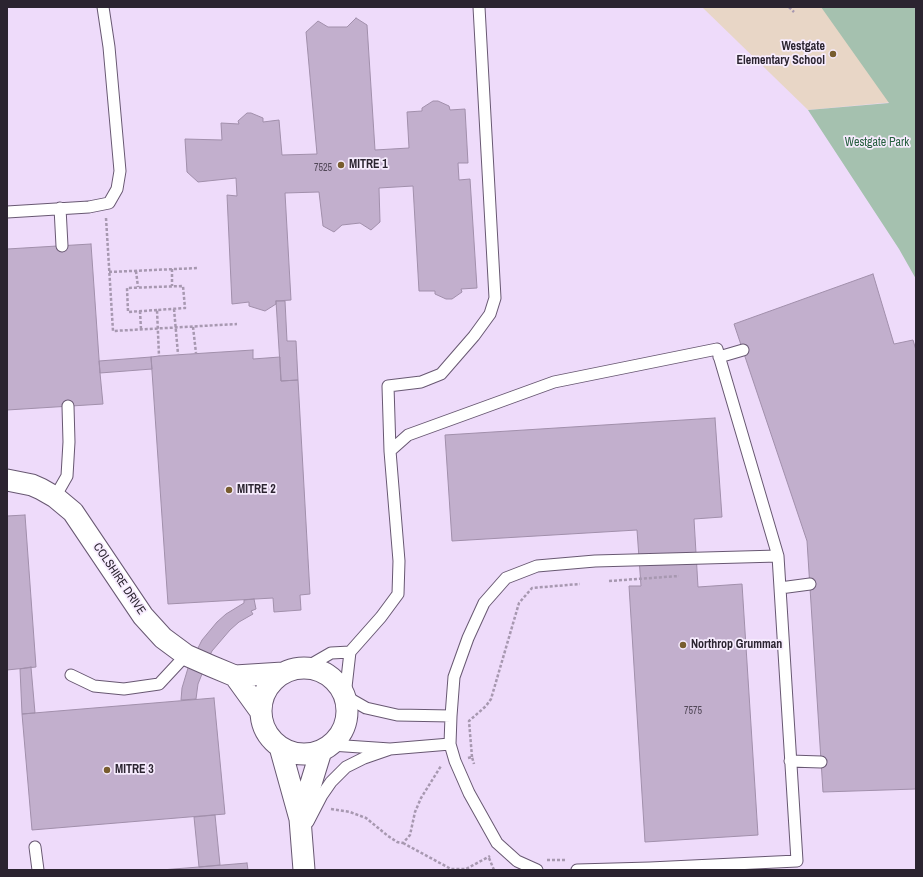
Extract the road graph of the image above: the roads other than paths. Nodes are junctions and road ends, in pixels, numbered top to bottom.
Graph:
1 (103, 7) edge
2 (478, 7) edge
3 (60, 208) junction
4 (7, 212) edge
5 (62, 246) dead end
6 (743, 350) dead end
7 (719, 357) junction
8 (68, 406) dead end
9 (390, 451) junction
10 (7, 480) edge
11 (55, 497) junction
12 (778, 556) junction
13 (810, 584) dead end
14 (780, 588) junction
15 (350, 652) junction
16 (186, 655) junction
17 (305, 668) junction
18 (283, 673) junction
19 (71, 675) dead end
20 (235, 676) junction
21 (345, 696) junction
22 (261, 712) junction
23 (451, 716) junction
24 (450, 744) junction
25 (280, 747) junction
26 (326, 748) junction
27 (390, 749) junction
28 (790, 761) junction
29 (821, 762) dead end
30 (301, 827) junction
31 (35, 847) dead end
32 (666, 869) edge
33 (38, 870) edge
34 (304, 870) edge
35 (537, 870) edge
36 (577, 870) edge
37 (594, 870) edge

1 - 3 lane
2 - 9 lane
3 - 4 lane
3 - 5 lane
6 - 7 lane
7 - 9 lane
7 - 12 lane
8 - 11 lane
9 - 15 lane
10 - 11 street, COLSHIRE DRIVE
11 - 16 street, COLSHIRE DRIVE
12 - 14 lane
12 - 23 lane
13 - 14 lane
14 - 28 lane
15 - 17 lane
15 - 21 lane
16 - 19 lane
16 - 20 street, COLSHIRE DRIVE
17 - 18 street, COLSHIRE DRIVE
17 - 21 street, COLSHIRE DRIVE
18 - 20 street, COLSHIRE DRIVE
18 - 22 street, COLSHIRE DRIVE
20 - 22 street, COLSHIRE DRIVE
21 - 23 lane
21 - 26 street, COLSHIRE DRIVE
22 - 25 street, COLSHIRE DRIVE
23 - 24 lane
24 - 27 lane
24 - 35 lane
25 - 26 street, COLSHIRE DRIVE
25 - 30 street, COLSHIRE DRIVE
26 - 27 lane
26 - 30 street, COLSHIRE DRIVE
27 - 30 lane
28 - 29 lane
28 - 32 lane
30 - 34 street, COLSHIRE DRIVE
31 - 33 lane
32 - 37 lane
36 - 37 lane

